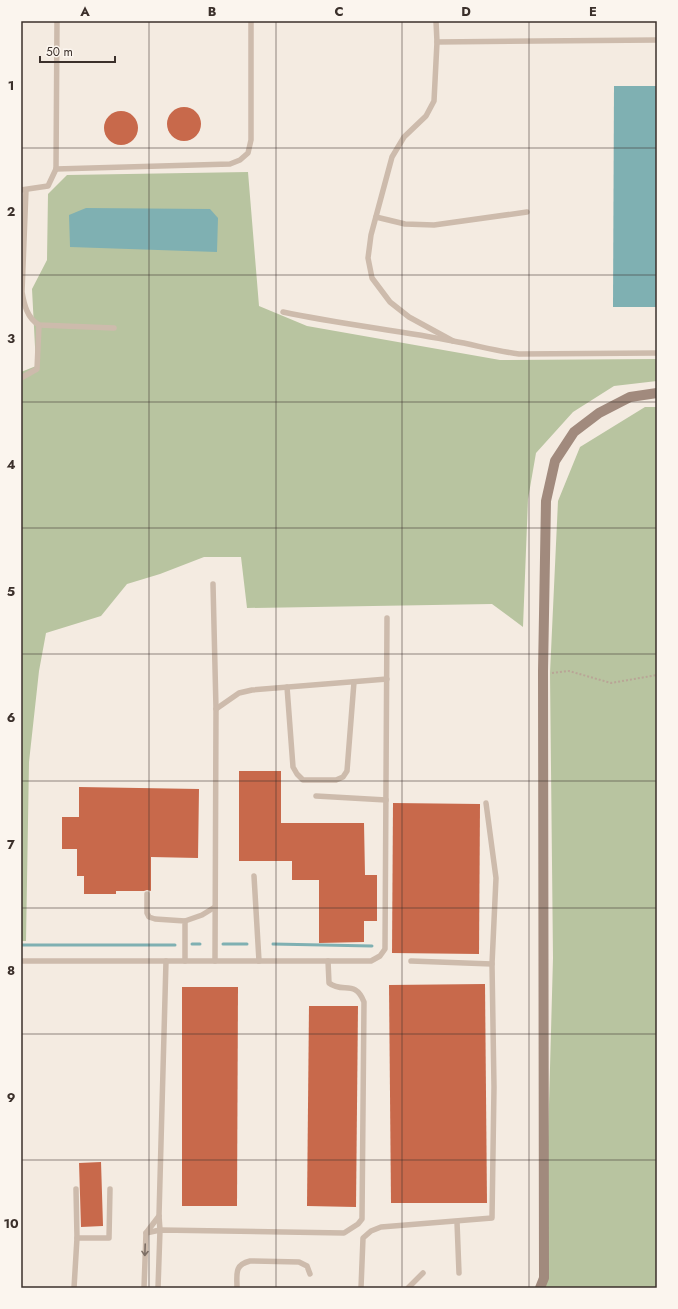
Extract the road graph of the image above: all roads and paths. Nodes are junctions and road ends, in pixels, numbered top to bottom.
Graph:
1 (57, 21) edge
2 (251, 21) edge
3 (436, 21) edge
4 (657, 40) edge
5 (437, 42) junction
6 (56, 169) junction
7 (24, 190) edge
8 (527, 212) dead end
9 (376, 217) junction
10 (21, 292) edge
11 (283, 312) dead end
12 (39, 325) junction
13 (114, 328) dead end
14 (453, 341) junction
15 (657, 354) edge
16 (21, 378) edge
17 (657, 393) edge
18 (213, 584) dead end
19 (388, 618) dead end
20 (543, 671) junction
21 (657, 675) edge
22 (387, 679) junction
23 (354, 682) junction
24 (287, 687) junction
25 (216, 709) junction
26 (316, 796) dead end
27 (386, 800) junction
28 (486, 802) dead end
29 (254, 876) dead end
30 (147, 894) dead end
31 (215, 907) junction
32 (186, 921) junction
33 (21, 961) edge
34 (166, 961) junction
35 (185, 961) junction
36 (215, 961) junction
37 (260, 961) junction
38 (328, 961) junction
39 (411, 961) dead end
40 (492, 964) junction
41 (76, 1189) dead end
42 (110, 1189) dead end
43 (159, 1216) junction
44 (457, 1222) junction
45 (160, 1230) junction
46 (146, 1233) junction
47 (77, 1238) junction
48 (423, 1273) dead end
49 (459, 1273) dead end
50 (310, 1274) dead end
51 (74, 1288) edge
52 (144, 1288) edge
53 (158, 1288) edge
54 (237, 1288) edge
55 (361, 1288) edge
56 (408, 1288) edge
57 (540, 1288) edge

1 - 6 lane
2 - 6 lane
3 - 5 lane
4 - 5 lane
5 - 9 lane
6 - 7 lane
7 - 10 lane
8 - 9 lane
9 - 14 lane
10 - 12 lane
11 - 14 lane
12 - 13 lane
12 - 16 lane
14 - 15 lane
17 - 20 street
18 - 25 lane
19 - 22 lane
20 - 21 path
20 - 57 street
22 - 23 lane
22 - 27 lane
23 - 24 lane
23 - 24 lane
24 - 25 lane
25 - 31 lane
26 - 27 lane
27 - 38 lane
28 - 40 lane
29 - 37 lane
30 - 32 lane
31 - 32 lane
31 - 36 lane
32 - 35 lane
33 - 34 lane
34 - 35 lane
34 - 43 lane
35 - 36 lane
36 - 37 lane
37 - 38 lane
38 - 45 lane
39 - 40 lane
40 - 44 lane
41 - 47 lane
42 - 47 lane
43 - 45 lane
43 - 46 lane
44 - 49 lane
44 - 55 lane
45 - 46 lane
45 - 53 lane
46 -> 52 lane
47 - 51 lane
48 - 56 lane
50 - 54 lane

